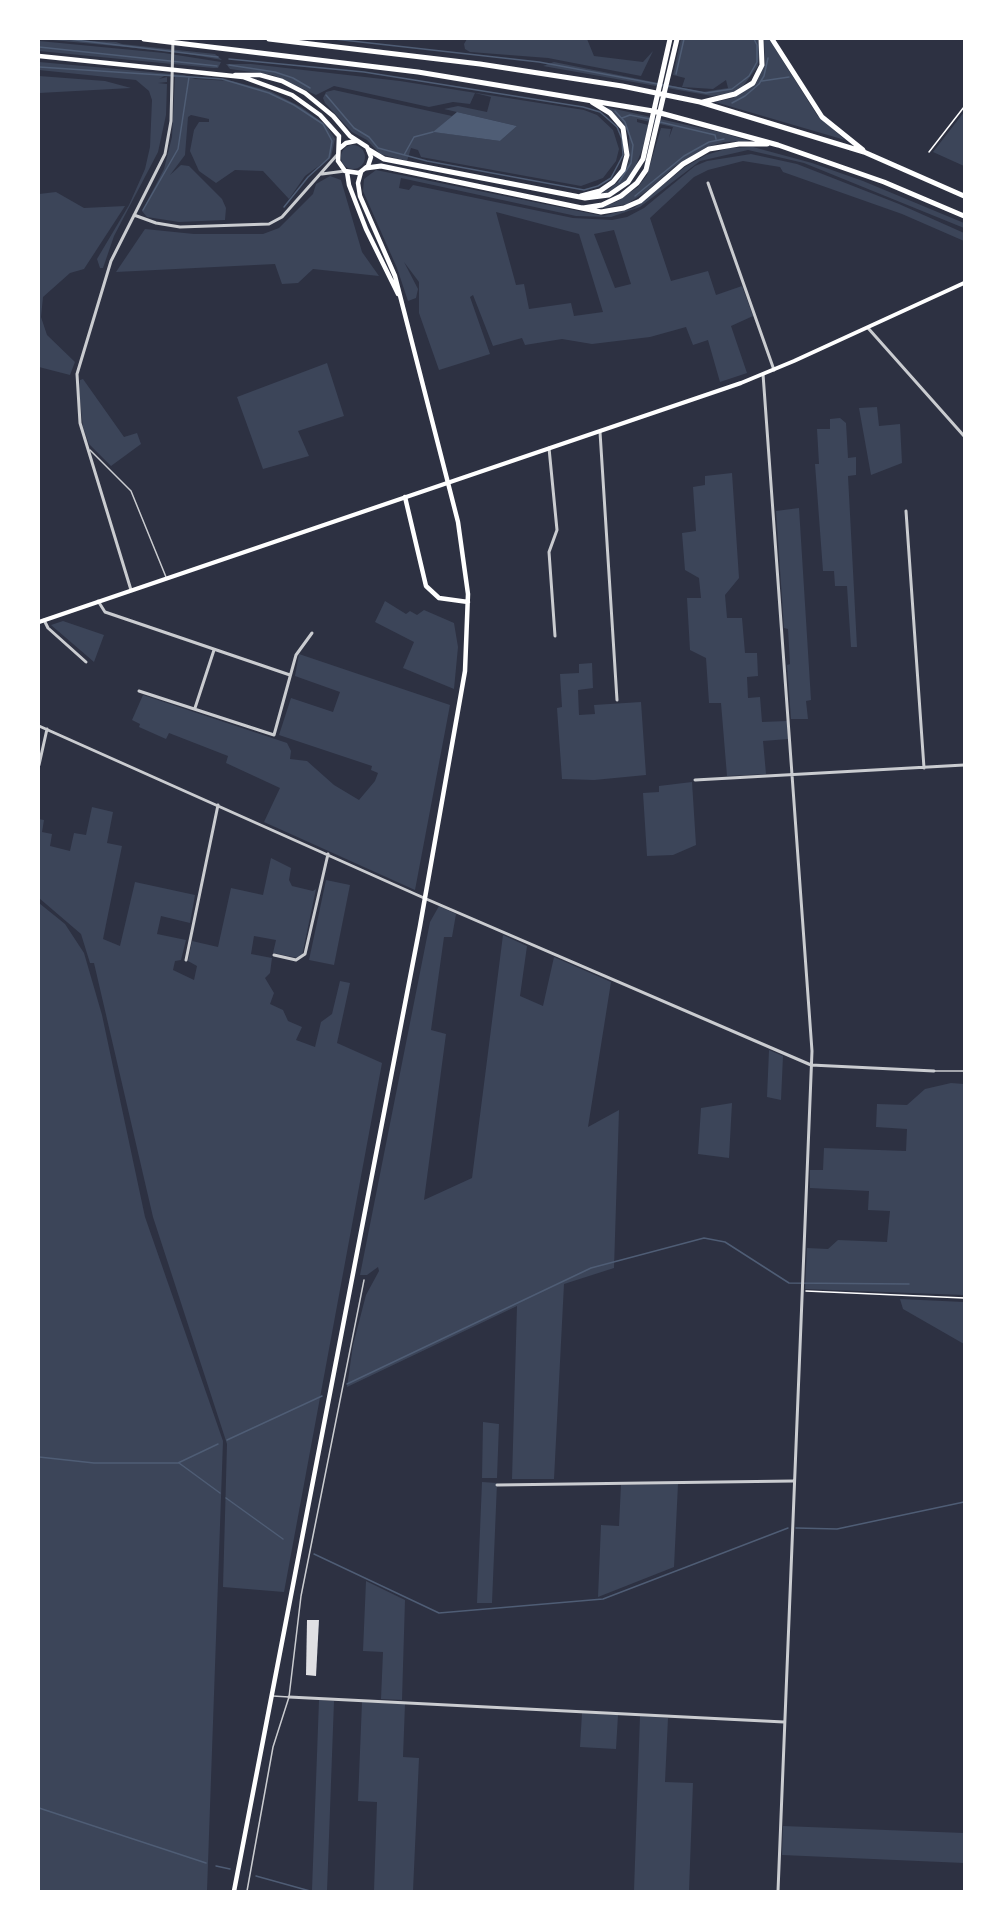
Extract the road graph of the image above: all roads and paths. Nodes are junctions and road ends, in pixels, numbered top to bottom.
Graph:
1 (144, 39) edge
2 (173, 39) edge
3 (269, 39) edge
4 (670, 39) edge
5 (677, 39) edge
6 (761, 39) edge
7 (772, 39) edge
8 (39, 56) edge
9 (235, 75) junction
10 (588, 99) junction
11 (700, 102) junction
12 (964, 107) edge
13 (358, 141) junction
14 (778, 144) junction
15 (340, 148) junction
16 (369, 150) junction
17 (864, 152) junction
18 (929, 152) dead end
19 (338, 154) junction
20 (364, 170) junction
21 (346, 172) junction
22 (320, 174) junction
23 (708, 183) dead end
24 (580, 196) junction
25 (964, 196) edge
26 (581, 208) junction
27 (134, 215) junction
28 (964, 216) edge
29 (964, 283) edge
30 (400, 297) junction
31 (868, 327) junction
32 (774, 370) junction
33 (763, 374) junction
34 (600, 430) junction
35 (964, 436) edge
36 (549, 448) junction
37 (87, 449) junction
38 (405, 497) junction
39 (906, 512) dead end
40 (166, 578) junction
41 (131, 590) junction
42 (98, 602) junction
43 (468, 602) junction
44 (44, 620) junction
45 (39, 622) edge
46 (312, 633) dead end
47 (555, 636) dead end
48 (214, 650) junction
49 (86, 662) dead end
50 (291, 676) junction
51 (139, 692) dead end
52 (617, 700) dead end
53 (195, 708) junction
54 (39, 726) edge
55 (47, 729) junction
56 (39, 765) edge
57 (964, 765) edge
58 (924, 768) junction
59 (793, 774) junction
60 (695, 780) dead end
61 (219, 805) junction
62 (328, 854) junction
63 (424, 898) junction
64 (274, 956) dead end
65 (186, 960) dead end
66 (811, 1065) junction
67 (934, 1071) joint
68 (964, 1071) edge
69 (364, 1280) dead end
70 (802, 1291) junction
71 (964, 1298) edge
72 (793, 1481) junction
73 (498, 1485) dead end
74 (272, 1696) junction
75 (289, 1697) junction
76 (784, 1722) junction
77 (234, 1891) edge
78 (247, 1891) edge
79 (778, 1891) edge

1 - 10 highway
2 - 27 street
3 - 11 highway
4 - 24 highway
5 - 26 highway
6 - 11 highway
7 - 17 highway
8 - 9 main road
9 - 13 main road
9 - 15 main road
10 - 14 highway
10 - 24 highway
11 - 17 highway
12 - 18 path
13 - 15 main road
13 - 16 main road
14 - 26 highway
14 - 28 highway
15 - 19 main road
16 - 20 main road
16 - 24 highway
17 - 25 highway
19 - 21 main road
19 - 22 street
20 - 21 main road
20 - 26 highway
20 - 30 main road
21 - 22 street
21 - 30 main road
22 - 27 street
23 - 32 street
27 - 37 street
29 - 31 main road
30 - 43 main road
31 - 32 main road
31 - 35 street
32 - 33 main road
33 - 34 main road
33 - 59 street
34 - 36 main road
34 - 52 street
36 - 38 main road
36 - 47 street
37 - 40 lane
37 - 41 street
38 - 40 main road
38 - 43 main road
39 - 58 street
40 - 41 main road
41 - 42 main road
42 - 44 main road
42 - 48 street
43 - 63 main road
44 - 45 main road
44 - 49 street
46 - 50 street
48 - 50 street
48 - 53 street
50 - 53 street
51 - 53 street
54 - 55 street
55 - 56 street
55 - 61 street
57 - 58 street
58 - 59 street
59 - 60 street
59 - 66 street
61 - 62 street
61 - 65 street
62 - 63 street
62 - 64 street
63 - 66 street
63 - 74 main road
66 - 67 street
66 - 70 street
67 - 68 lane
69 - 75 lane
70 - 71 path
70 - 72 street
72 - 73 street
72 - 76 street
74 - 75 lane
74 - 77 main road
75 - 76 street
75 - 78 lane
76 - 79 street

